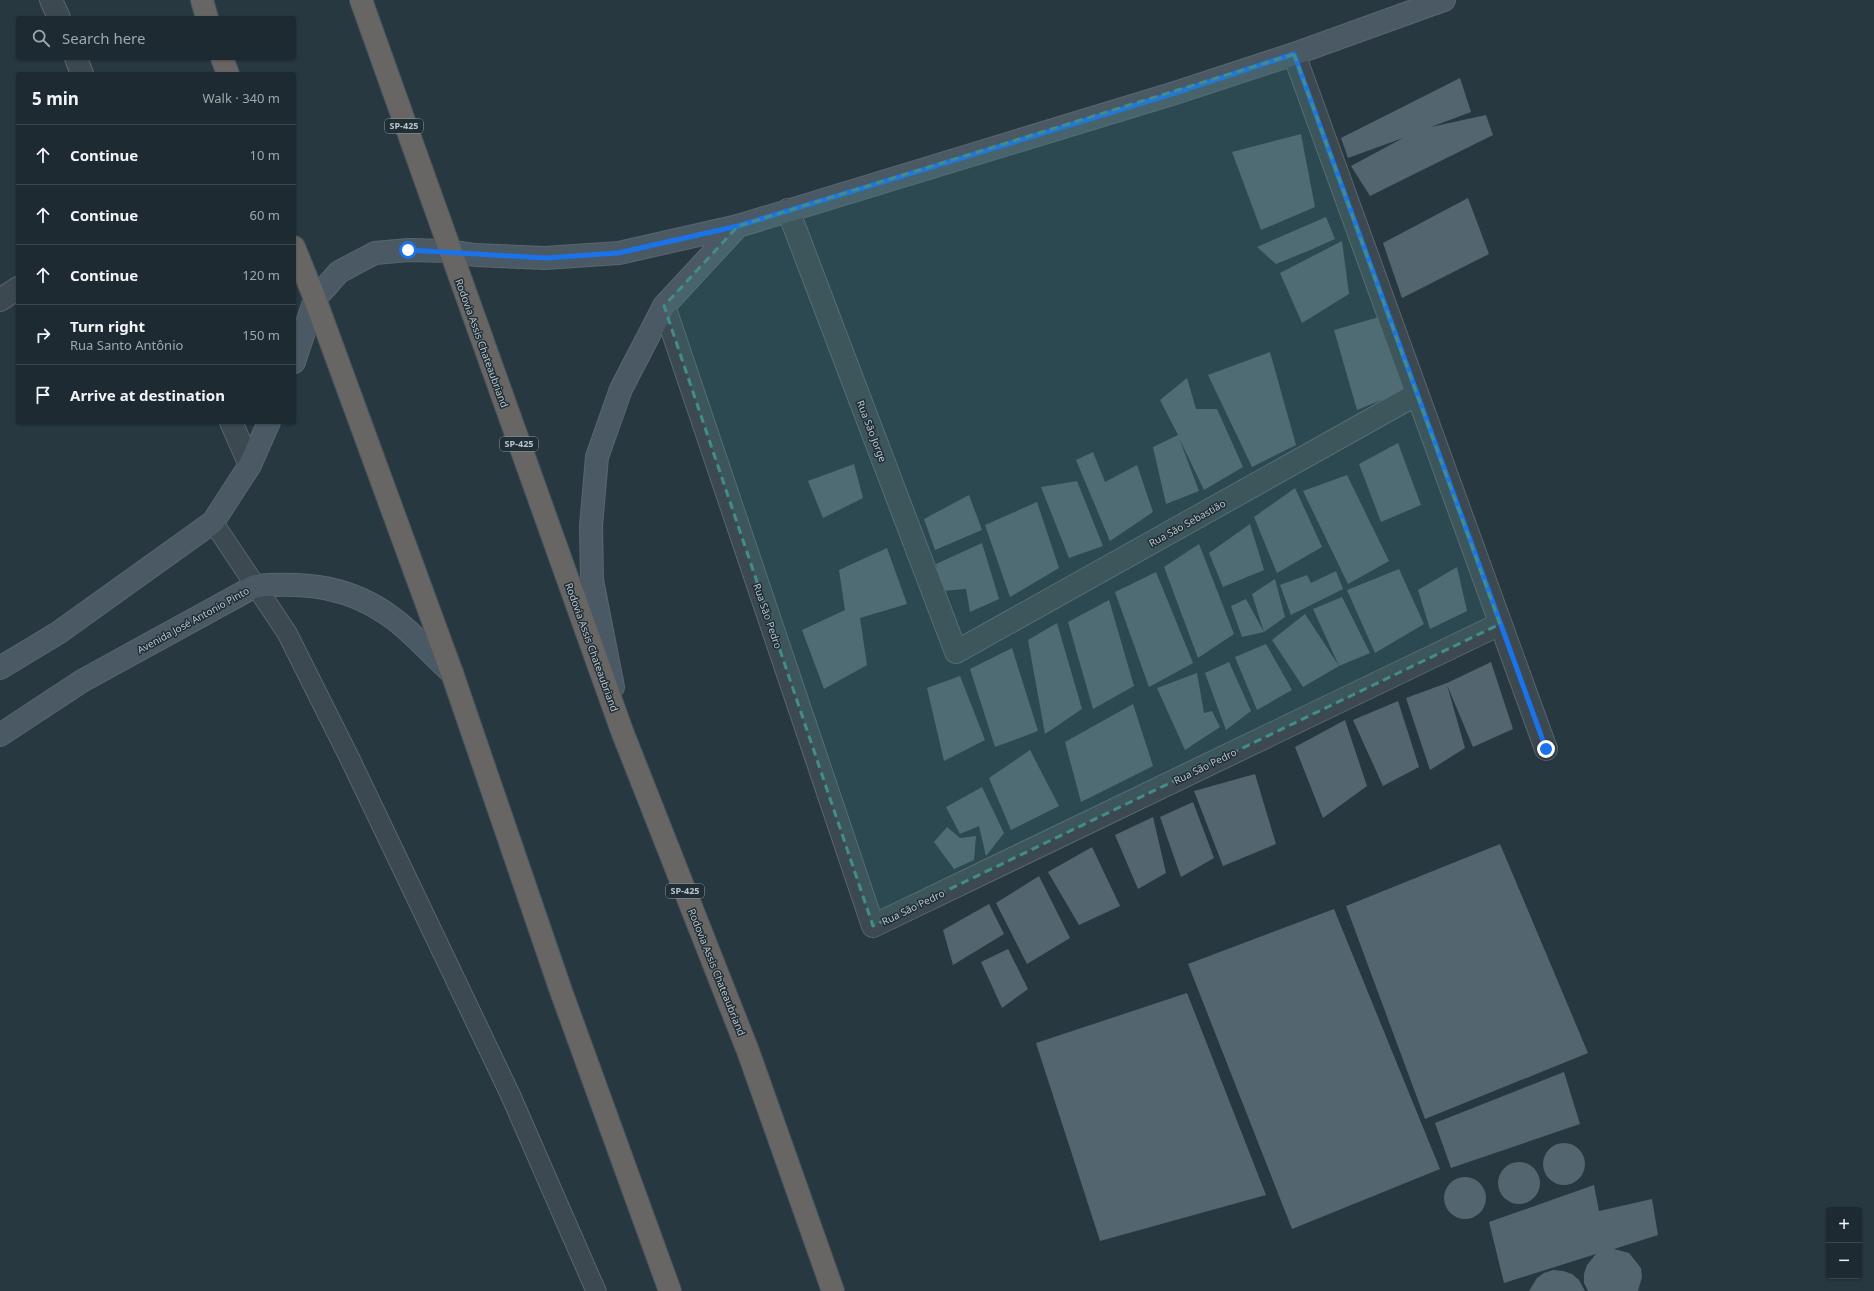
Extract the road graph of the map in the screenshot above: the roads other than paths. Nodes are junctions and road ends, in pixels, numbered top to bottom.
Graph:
1 (51, 0) edge
2 (202, 0) edge
3 (360, 0) edge
4 (1444, 0) edge
5 (58, 16) edge
6 (206, 16) edge
7 (1294, 54) junction
8 (77, 60) edge
9 (223, 60) edge
10 (81, 72) edge
11 (227, 72) edge
12 (788, 210) junction
13 (738, 226) junction
14 (449, 251) junction
15 (296, 252) edge
16 (16, 289) edge
17 (315, 299) junction
18 (0, 300) edge
19 (664, 306) junction
20 (296, 356) edge
21 (1417, 394) junction
22 (232, 424) edge
23 (268, 424) edge
24 (250, 465) junction
25 (213, 522) junction
26 (255, 586) junction
27 (1500, 624) junction
28 (956, 652) joint
29 (0, 668) edge
30 (452, 673) junction
31 (622, 731) junction
32 (0, 735) edge
33 (1546, 749) dead end
34 (596, 1291) edge
35 (670, 1291) edge
36 (833, 1291) edge

1 - 5 street
2 - 6 highway
3 - 14 highway, Rodovia Assis Chateaubriand / SP-425
4 - 7 main road
7 - 12 main road
7 - 21 street
8 - 10 street
9 - 11 highway
12 - 13 main road
12 - 28 street, Rua São Jorge
13 - 14 main road
13 - 19 main road
14 - 17 main road
14 - 31 highway, Rodovia Assis Chateaubriand / SP-425
15 - 17 highway
16 - 18 street
17 - 20 main road
17 - 30 highway
19 - 27 street, Rua São Pedro
19 - 31 main road
21 - 27 street
21 - 28 street, Rua São Sebastião
22 - 24 street
23 - 24 main road
24 - 25 main road
25 - 26 lane
25 - 29 main road
26 - 30 main road, Avenida José Antonio Pinto
26 - 32 main road, Avenida José Antonio Pinto
26 - 34 lane
27 - 33 street
30 - 35 highway
31 - 36 highway, Rodovia Assis Chateaubriand / SP-425

